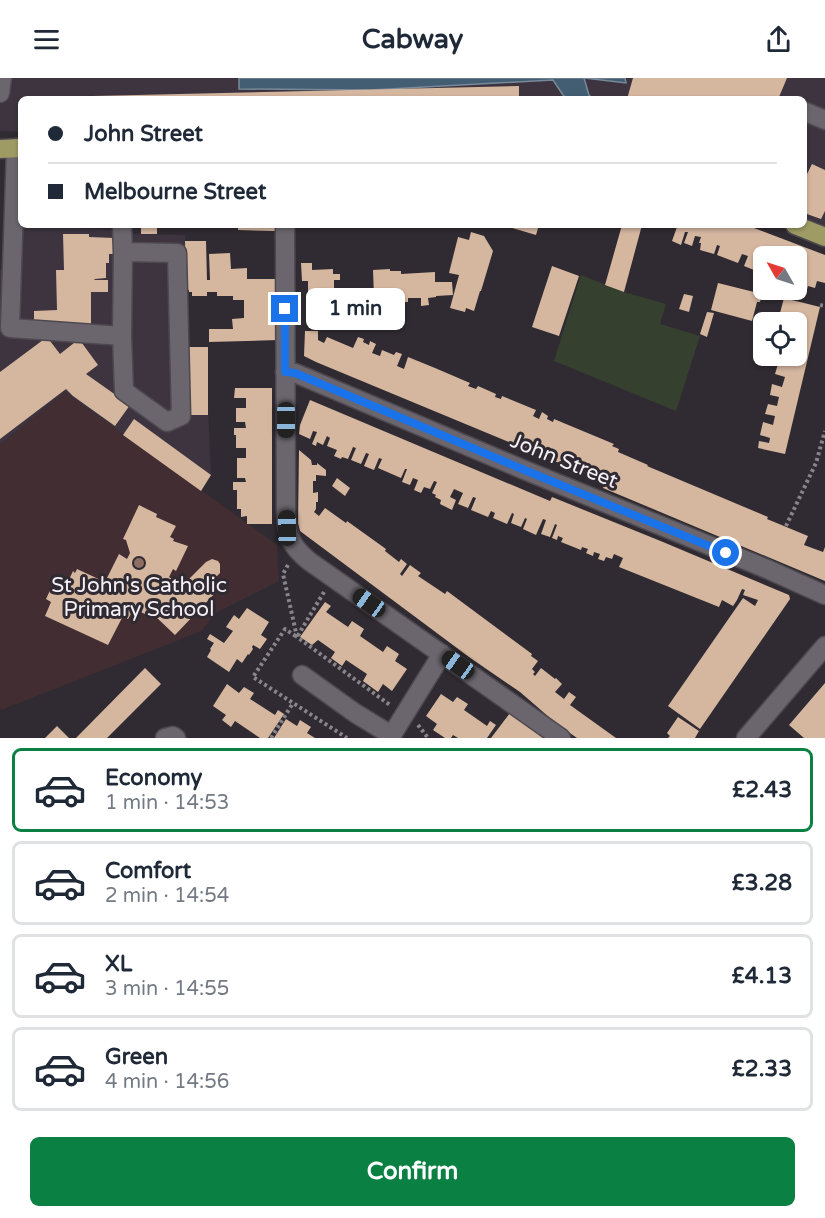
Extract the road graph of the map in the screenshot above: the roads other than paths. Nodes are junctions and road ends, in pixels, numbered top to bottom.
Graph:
1 (2, 78) edge
2 (0, 93) edge
3 (807, 112) edge
4 (825, 120) edge
5 (12, 148) edge
6 (122, 228) edge
7 (285, 228) edge
8 (802, 228) edge
9 (825, 237) edge
10 (123, 252) junction
11 (122, 336) junction
12 (285, 372) junction
13 (825, 595) edge
14 (825, 646) edge
15 (442, 654) junction
16 (302, 675) dead end
17 (390, 737) edge
18 (165, 738) edge
19 (176, 738) edge
20 (561, 738) edge
21 (746, 738) edge

1 - 2 street
3 - 4 street
5 - 11 street
6 - 10 street
7 - 12 street
8 - 9 main road
10 - 11 street
10 - 11 street
12 - 13 street, John Street
12 - 15 street
14 - 21 street
15 - 17 street
15 - 20 street
16 - 17 street
18 - 19 street

